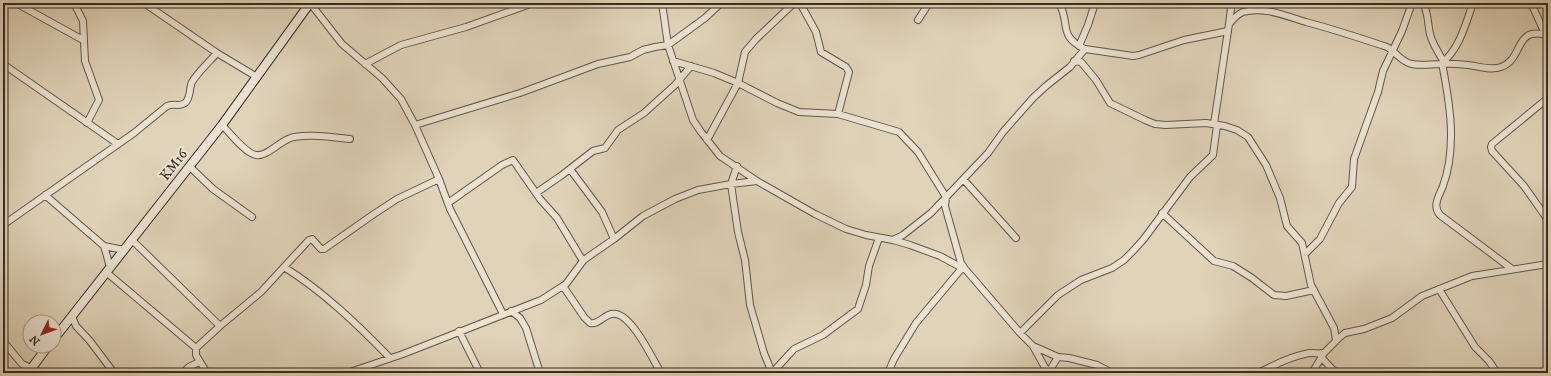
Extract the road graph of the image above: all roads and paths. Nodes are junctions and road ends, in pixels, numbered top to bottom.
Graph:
1 (16, 3) edge
2 (74, 3) edge
3 (310, 3) edge
4 (533, 3) edge
5 (662, 3) edge
6 (721, 3) edge
7 (794, 3) edge
8 (800, 3) edge
9 (929, 3) edge
10 (1059, 3) edge
11 (1095, 3) edge
12 (1412, 3) edge
13 (1423, 3) edge
14 (1474, 3) edge
15 (1530, 3) edge
16 (148, 4) edge
17 (1230, 6) edge
18 (1239, 13) junction
19 (918, 20) dead end
20 (1230, 24) junction
21 (1541, 25) junction
22 (1228, 31) junction
23 (1536, 32) junction
24 (1547, 37) edge
25 (83, 40) junction
26 (668, 45) junction
27 (1079, 46) junction
28 (1085, 49) junction
29 (1393, 50) junction
30 (217, 53) junction
31 (673, 61) junction
32 (1078, 62) junction
33 (1443, 63) junction
34 (3, 64) edge
35 (365, 64) junction
36 (692, 66) junction
37 (257, 77) junction
38 (680, 77) junction
39 (738, 83) junction
40 (1548, 98) edge
41 (838, 114) junction
42 (1215, 116) junction
43 (87, 123) junction
44 (1217, 124) junction
45 (222, 125) junction
46 (415, 125) junction
47 (1225, 126) junction
48 (350, 139) dead end
49 (707, 140) junction
50 (118, 144) junction
51 (737, 166) junction
52 (190, 167) junction
53 (570, 169) junction
54 (439, 179) junction
55 (964, 180) junction
56 (757, 181) junction
57 (731, 184) junction
58 (536, 193) junction
59 (45, 195) junction
60 (946, 197) junction
61 (448, 203) junction
62 (1162, 213) junction
63 (252, 217) dead end
64 (1548, 220) edge
65 (3, 224) edge
66 (879, 238) junction
67 (1016, 238) dead end
68 (614, 239) junction
69 (132, 240) junction
70 (893, 240) junction
71 (104, 246) junction
72 (124, 250) junction
73 (1305, 254) junction
74 (582, 261) junction
75 (1548, 264) edge
76 (284, 267) junction
77 (964, 269) junction
78 (108, 270) junction
79 (1512, 270) junction
80 (563, 286) junction
81 (1439, 289) junction
82 (1314, 290) junction
83 (511, 311) junction
84 (503, 314) junction
85 (72, 316) junction
86 (220, 326) junction
87 (1334, 328) junction
88 (62, 329) edge
89 (459, 331) junction
90 (1020, 333) junction
91 (1345, 333) junction
92 (1336, 340) junction
93 (3, 342) edge
94 (1033, 346) junction
95 (196, 348) junction
96 (42, 354) edge
97 (1323, 355) junction
98 (1058, 357) junction
99 (390, 358) junction
100 (199, 362) junction
101 (29, 371) edge
102 (114, 373) edge
103 (182, 373) edge
104 (207, 373) edge
105 (347, 373) edge
106 (480, 373) edge
107 (540, 373) edge
108 (660, 373) edge
109 (888, 373) edge
110 (1048, 373) edge
111 (1112, 373) edge
112 (1258, 373) edge
113 (1312, 373) edge
114 (1337, 373) edge
115 (1497, 373) edge

1 - 25 street
2 - 25 street
3 - 35 street
3 - 37 street, KM16
4 - 35 street
5 - 26 street
6 - 26 street
7 - 39 street
8 - 41 street
9 - 19 street
10 - 27 street
11 - 27 street
12 - 29 street
13 - 33 street
14 - 33 street
15 - 21 street
16 - 30 street
17 - 18 street
17 - 20 street
18 - 20 street
18 - 29 street
20 - 22 street
21 - 23 street
21 - 24 street
22 - 28 street
22 - 42 street
23 - 24 street
23 - 33 street
25 - 43 street
26 - 31 street
26 - 46 street
27 - 28 street
28 - 32 street
29 - 33 street
29 - 73 street
30 - 37 street
30 - 50 street
31 - 36 street
31 - 38 street
32 - 44 street
32 - 55 street
33 - 79 street
34 - 43 street
35 - 46 street
36 - 38 street
36 - 39 street
37 - 45 street, KM16
38 - 49 street
38 - 53 street
39 - 41 street
39 - 49 street
40 - 64 street
41 - 60 street
42 - 44 street
42 - 47 street
43 - 50 street
44 - 47 street
44 - 62 street
45 - 48 street
45 - 52 street, KM16
46 - 54 street
47 - 73 street
49 - 51 street
50 - 59 street
51 - 56 street
51 - 57 street
52 - 63 street
52 - 69 street, KM16
53 - 58 street
53 - 68 street
54 - 61 street
54 - 76 street
55 - 60 street
55 - 67 street
56 - 57 street
56 - 66 street
57 - 66 street
57 - 68 street
58 - 61 street
58 - 74 street
59 - 65 street
59 - 71 street
60 - 70 street
60 - 77 street
61 - 84 street
62 - 82 street
62 - 90 street
66 - 70 street
68 - 74 street
69 - 72 street, KM16
69 - 86 street
70 - 77 street
71 - 72 street
71 - 78 street
72 - 78 street, KM16
73 - 82 street
74 - 80 street
75 - 79 street
76 - 86 street
76 - 99 street
77 - 90 street
77 - 109 street
78 - 85 street, KM16
78 - 95 street
79 - 81 street
80 - 83 street
80 - 108 street
81 - 91 street
81 - 115 street
82 - 87 street
83 - 84 street
83 - 107 street
84 - 89 street
85 - 88 street, KM16
85 - 102 street
86 - 95 street
87 - 91 street
87 - 92 street
89 - 99 street
89 - 106 street
90 - 94 street
91 - 92 street
92 - 97 street
93 - 101 street
94 - 98 street
94 - 110 street
95 - 100 street
96 - 101 street
97 - 112 street
97 - 113 street
97 - 114 street
98 - 110 street
98 - 111 street
99 - 105 street
100 - 103 street
100 - 104 street

